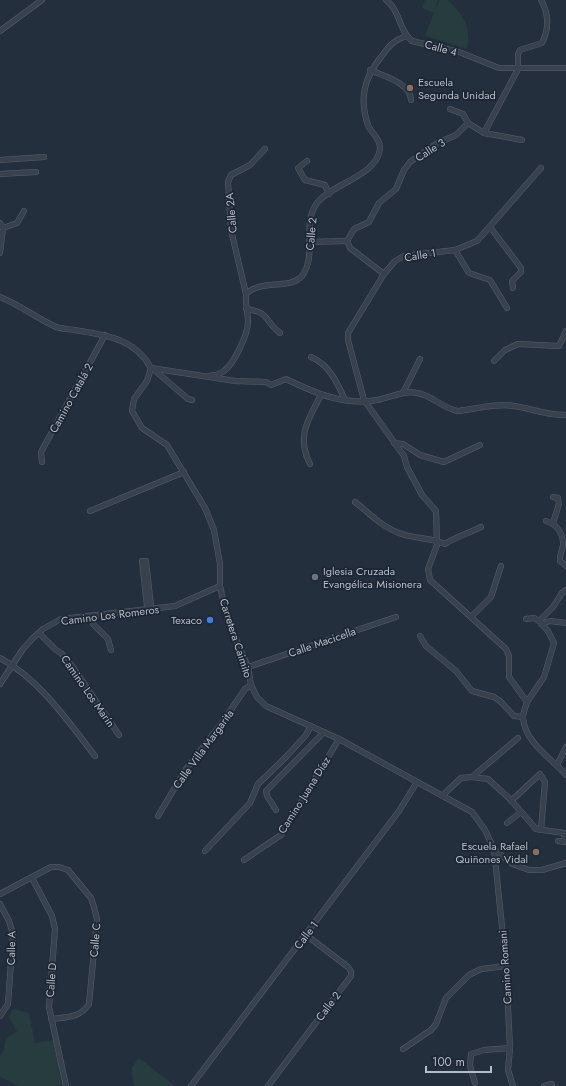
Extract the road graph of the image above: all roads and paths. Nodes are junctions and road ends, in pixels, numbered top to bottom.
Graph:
1 (42, 0) edge
2 (386, 0) edge
3 (541, 0) edge
4 (0, 31) edge
5 (406, 36) junction
6 (566, 68) edge
7 (518, 69) junction
8 (370, 70) junction
9 (411, 100) dead end
10 (450, 109) dead end
11 (468, 123) junction
12 (484, 133) junction
13 (522, 140) dead end
14 (265, 149) dead end
15 (44, 157) dead end
16 (0, 160) edge
17 (307, 161) dead end
18 (542, 168) dead end
19 (36, 172) dead end
20 (0, 174) edge
21 (329, 194) junction
22 (24, 211) dead end
23 (2, 226) edge
24 (490, 227) junction
25 (348, 241) junction
26 (309, 242) junction
27 (455, 250) junction
28 (0, 253) edge
29 (384, 274) junction
30 (513, 288) dead end
31 (246, 294) junction
32 (0, 297) edge
33 (507, 308) dead end
34 (246, 309) junction
35 (566, 331) edge
36 (280, 333) dead end
37 (105, 335) junction
38 (311, 357) dead end
39 (420, 358) dead end
40 (494, 361) dead end
41 (151, 368) junction
42 (209, 376) junction
43 (403, 393) junction
44 (321, 395) junction
45 (192, 400) dead end
46 (345, 400) junction
47 (364, 400) junction
48 (566, 415) edge
49 (394, 443) junction
50 (480, 445) dead end
51 (42, 462) dead end
52 (310, 464) dead end
53 (184, 472) junction
54 (553, 497) dead end
55 (355, 502) dead end
56 (90, 512) dead end
57 (546, 521) dead end
58 (553, 523) junction
59 (481, 527) dead end
60 (436, 540) junction
61 (144, 561) dead end
62 (501, 566) dead end
63 (566, 566) edge
64 (220, 586) junction
65 (566, 590) edge
66 (150, 610) junction
67 (92, 616) junction
68 (396, 617) dead end
69 (471, 617) junction
70 (526, 619) dead end
71 (540, 622) junction
72 (566, 623) edge
73 (39, 633) junction
74 (420, 636) dead end
75 (111, 650) dead end
76 (0, 658) edge
77 (12, 664) junction
78 (248, 667) junction
79 (0, 684) edge
80 (251, 685) junction
81 (527, 702) junction
82 (523, 717) junction
83 (310, 726) junction
84 (324, 732) junction
85 (118, 735) dead end
86 (339, 738) junction
87 (518, 738) dead end
88 (566, 747) edge
89 (95, 756) dead end
90 (557, 764) junction
91 (566, 775) edge
92 (472, 777) junction
93 (417, 782) junction
94 (442, 796) junction
95 (511, 801) junction
96 (276, 810) dead end
97 (521, 812) junction
98 (158, 816) dead end
99 (506, 824) dead end
100 (541, 830) junction
101 (558, 841) dead end
102 (494, 848) junction
103 (205, 850) dead end
104 (244, 860) dead end
105 (566, 863) edge
106 (32, 878) junction
107 (0, 894) edge
108 (0, 904) edge
109 (306, 935) junction
110 (506, 966) junction
111 (0, 1016) edge
112 (51, 1019) junction
113 (510, 1048) junction
114 (404, 1049) dead end
115 (475, 1082) dead end
116 (552, 1084) dead end
117 (66, 1086) edge
118 (191, 1086) edge
119 (268, 1086) edge
120 (513, 1086) edge
121 (544, 1086) edge

1 - 4 street
2 - 5 street
3 - 7 street
5 - 7 street, Calle 4
5 - 8 street, Calle 2
6 - 7 street
7 - 12 street
8 - 9 street
8 - 21 street, Calle 2
10 - 11 street
11 - 12 street
11 - 25 street, Calle 3
12 - 13 street
14 - 31 street, Calle 2A
15 - 16 street
17 - 21 street
18 - 24 street, Calle 1
19 - 20 street
21 - 26 street, Calle 2
22 - 23 street
23 - 28 street
24 - 27 street, Calle 1
24 - 30 street
25 - 26 street
25 - 29 street
26 - 31 street, Calle 2
27 - 29 street, Calle 1
27 - 33 street
29 - 47 street, Calle 1
31 - 34 street
32 - 37 street
34 - 36 street
34 - 42 street
35 - 40 street
37 - 41 street
37 - 51 street, Camino Catalá 2
38 - 46 street
39 - 43 street
41 - 42 street
41 - 45 street
41 - 53 street, Carretera Caimito
42 - 44 street
43 - 47 street
43 - 48 street
44 - 46 street
44 - 52 street
46 - 47 street
47 - 49 street
49 - 50 street
49 - 60 street
53 - 56 street
53 - 64 street, Carretera Caimito
54 - 58 street
55 - 60 street
57 - 58 street
58 - 63 street
59 - 60 street
60 - 69 street
61 - 66 street
62 - 69 street
64 - 66 street, Camino Los Romeros
64 - 78 street, Carretera Caimito
65 - 71 street
66 - 67 street, Camino Los Romeros
67 - 73 street, Camino Los Romeros
67 - 75 street
68 - 78 street, Calle Macicella
69 - 81 street
70 - 71 street
71 - 72 street
71 - 81 street
73 - 77 street, Camino Los Romeros
73 - 85 street, Camino Los Marín
74 - 82 street
76 - 77 street
77 - 79 street, Camino Los Romeros
77 - 89 street
78 - 80 street, Carretera Caimito
80 - 83 street, Carretera Caimito
80 - 98 street, Calle Villa Margarita
81 - 82 street
82 - 90 street
83 - 84 street, Carretera Caimito
83 - 103 street
84 - 86 street, Carretera Caimito
84 - 96 street
86 - 93 street, Carretera Caimito
86 - 104 street, Camino Juana Díaz
87 - 92 street
88 - 90 street
90 - 91 street
92 - 94 street
92 - 95 street
93 - 94 street, Carretera Caimito
93 - 109 street, Calle 1
94 - 102 street, Carretera Caimito
95 - 97 street
95 - 100 street
97 - 99 street
97 - 100 street
100 - 101 street
102 - 105 street, Carretera Caimito
102 - 110 street, Camino Romani
106 - 107 street, Calle C
106 - 112 street, Calle D
106 - 112 street, Calle C
108 - 111 street, Calle A
109 - 118 street, Calle 1
109 - 119 street, Calle 2
110 - 113 street, Camino Romani
110 - 114 street
112 - 117 street, Calle D
113 - 115 street
113 - 120 street, Camino Romani
116 - 121 street

